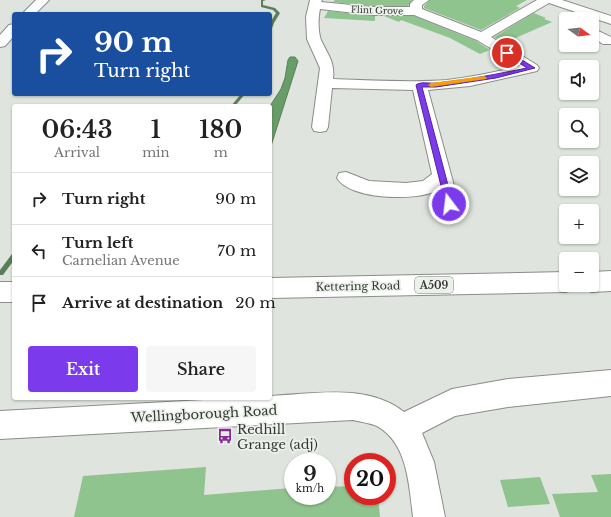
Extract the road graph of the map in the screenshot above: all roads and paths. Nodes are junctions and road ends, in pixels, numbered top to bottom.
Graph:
1 (43, 0) edge
2 (550, 0) edge
3 (316, 3) edge
4 (419, 5) edge
5 (546, 6) edge
6 (30, 12) edge
7 (611, 20) edge
8 (12, 30) edge
9 (599, 36) edge
10 (482, 37) junction
11 (608, 41) dead end
12 (0, 43) edge
13 (326, 83) junction
14 (419, 85) junction
15 (320, 128) dead end
16 (442, 176) junction
17 (346, 178) dead end
18 (449, 204) dead end
19 (559, 282) edge
20 (599, 282) edge
21 (611, 282) edge
22 (272, 288) edge
23 (0, 292) edge
24 (12, 292) edge
25 (611, 384) edge
26 (0, 425) edge
27 (402, 428) junction
28 (429, 517) edge

1 - 6 main road
2 - 7 main road
3 - 4 main road, Flint Grove
3 - 13 main road
4 - 10 main road
5 - 10 main road
8 - 12 main road
9 - 11 main road
10 - 14 main road
13 - 14 main road
13 - 15 main road
14 - 16 main road
16 - 17 main road
16 - 18 main road
19 - 22 main road, Kettering Road / A509
20 - 21 main road
23 - 24 main road
25 - 27 main road
26 - 27 main road, Wellingborough Road
27 - 28 main road, Wellingborough Road

